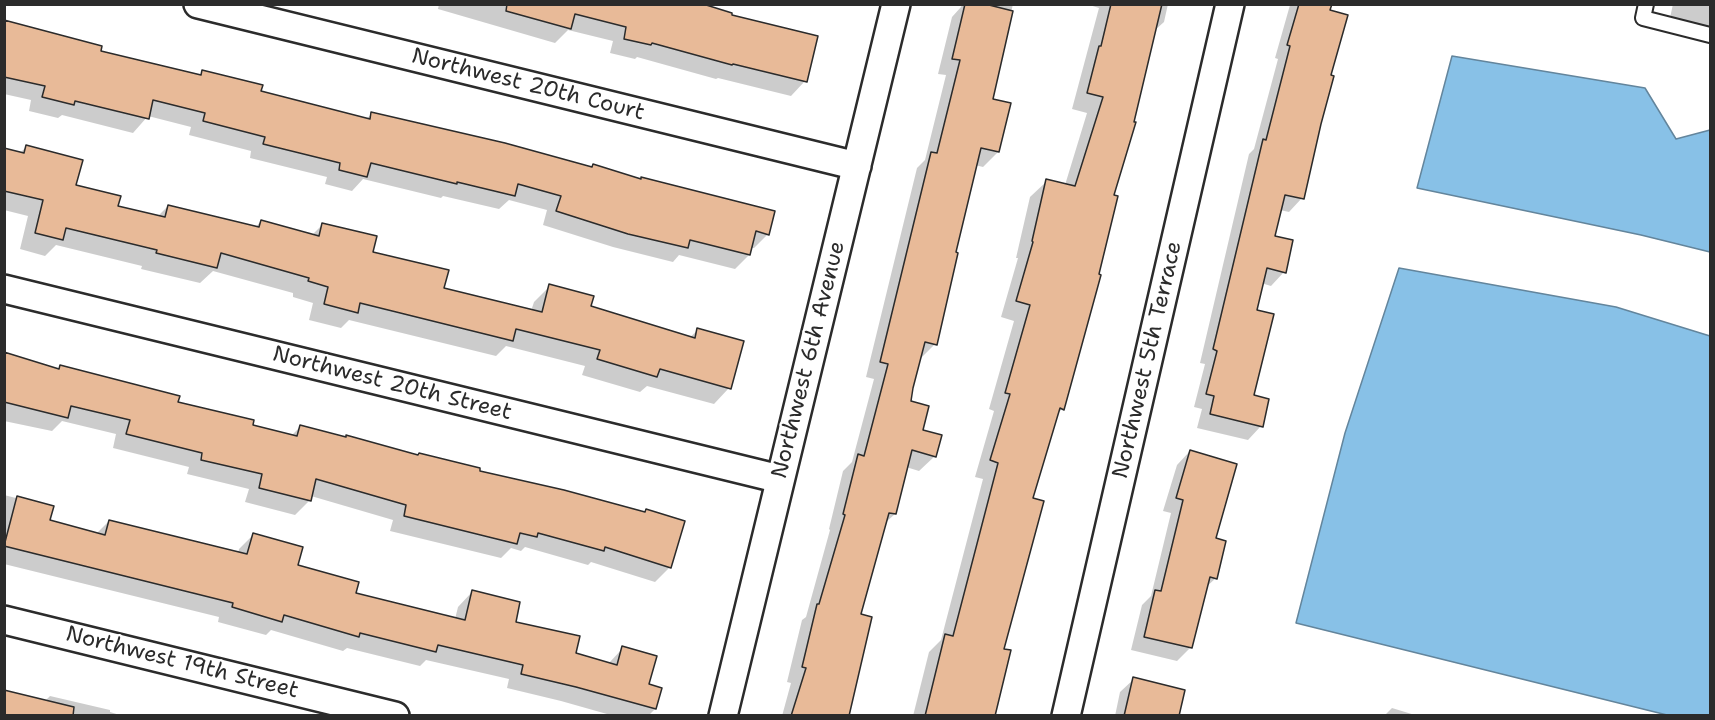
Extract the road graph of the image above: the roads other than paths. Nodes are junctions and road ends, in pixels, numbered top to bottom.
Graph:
1 (198, 4) edge
2 (896, 4) edge
3 (1230, 4) edge
4 (1645, 5) edge
5 (1710, 35) edge
6 (857, 166) junction
7 (4, 289) edge
8 (780, 479) junction
9 (4, 620) edge
10 (395, 716) edge
11 (723, 716) edge
12 (1066, 716) edge

1 - 6 street, Northwest 20th Court
2 - 6 street, Northwest 6th Avenue
3 - 12 street, Northwest 5th Terrace
4 - 5 lane
6 - 8 street, Northwest 6th Avenue
7 - 8 street, Northwest 20th Street
8 - 11 street, Northwest 6th Avenue
9 - 10 street, Northwest 19th Street

